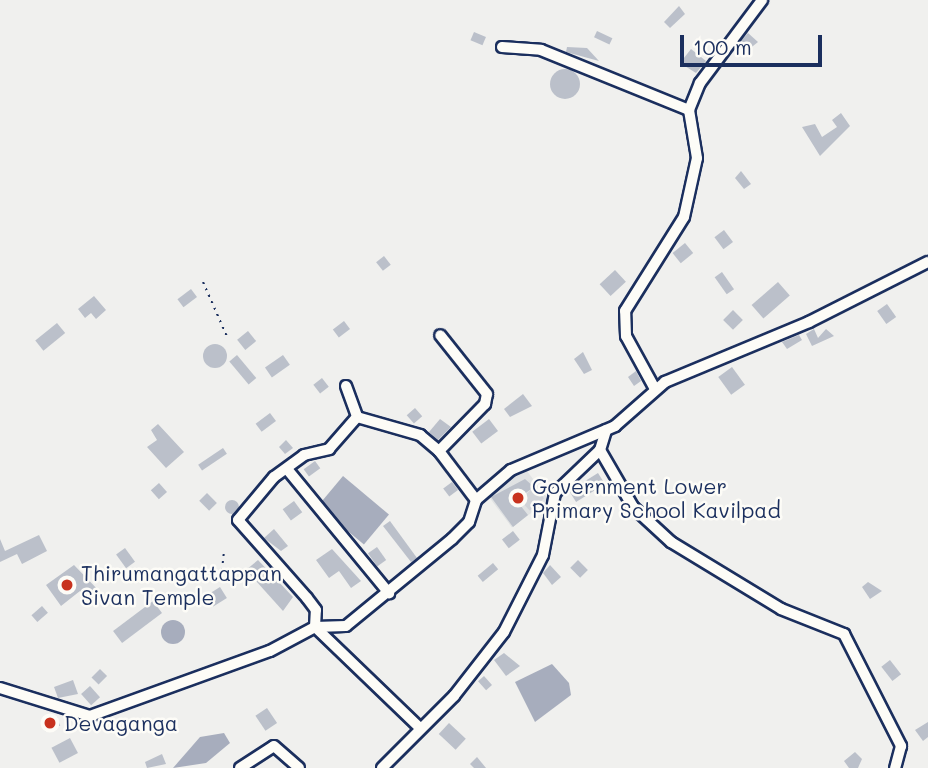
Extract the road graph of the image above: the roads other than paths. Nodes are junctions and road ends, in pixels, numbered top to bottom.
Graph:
1 (762, 0) edge
2 (502, 47) dead end
3 (689, 110) junction
4 (928, 262) edge
5 (440, 335) dead end
6 (346, 386) dead end
7 (656, 389) junction
8 (357, 416) junction
9 (606, 430) junction
10 (600, 450) junction
11 (439, 451) junction
12 (287, 469) junction
13 (476, 500) junction
14 (388, 593) junction
15 (315, 627) junction
16 (0, 688) edge
17 (420, 728) junction
18 (240, 768) edge
19 (299, 768) edge
20 (382, 768) edge
21 (895, 768) edge

1 - 3 street
2 - 3 street
3 - 7 street
4 - 7 street
5 - 11 street
6 - 8 street
7 - 9 street
8 - 11 street
8 - 12 street
9 - 10 street
9 - 13 street
10 - 17 street
10 - 21 street
11 - 13 street
12 - 14 street
12 - 15 street
13 - 14 street
14 - 15 street
15 - 16 street
15 - 17 street
17 - 20 street
18 - 19 street

